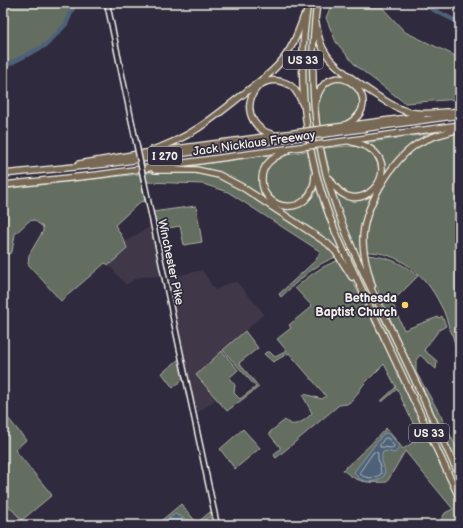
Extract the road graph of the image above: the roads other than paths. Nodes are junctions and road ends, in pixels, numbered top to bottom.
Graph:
1 (107, 3) edge
2 (317, 3) edge
3 (307, 6) edge
4 (316, 11) junction
5 (314, 107) junction
6 (460, 110) edge
7 (305, 112) junction
8 (446, 112) junction
9 (460, 115) edge
10 (460, 125) edge
11 (333, 129) junction
12 (460, 129) edge
13 (277, 135) junction
14 (293, 135) junction
15 (349, 141) junction
16 (290, 148) junction
17 (138, 154) junction
18 (313, 158) junction
19 (145, 169) junction
20 (325, 170) junction
21 (37, 172) junction
22 (3, 174) edge
23 (3, 185) edge
24 (375, 298) junction
25 (373, 313) junction
26 (460, 477) edge
27 (460, 499) edge
28 (217, 525) edge

1 - 28 main road, Winchester Pike, bridge
2 - 4 highway, US 33
3 - 7 highway, US 33
3 - 17 highway
4 - 5 highway, US 33
4 - 8 highway
5 - 11 highway
5 - 20 highway, US 33
6 - 8 highway
7 - 13 highway
7 - 18 highway, US 33
8 - 11 highway
9 - 11 highway, Jack Nicklaus Freeway
10 - 15 highway, Jack Nicklaus Freeway / I 270
11 - 14 highway, bridge
12 - 24 highway
13 - 14 highway
13 - 17 highway
14 - 21 highway, Jack Nicklaus Freeway / I 270
15 - 16 highway, Jack Nicklaus Freeway / I 270, bridge
15 - 20 highway
16 - 18 highway
16 - 19 highway, Jack Nicklaus Freeway / I 270
17 - 21 highway
18 - 25 highway, US 33
19 - 23 highway, Jack Nicklaus Freeway / I 270
19 - 25 highway
20 - 24 highway, US 33
21 - 22 highway, Jack Nicklaus Freeway / I 270
24 - 26 highway, US 33
25 - 27 highway, US 33

